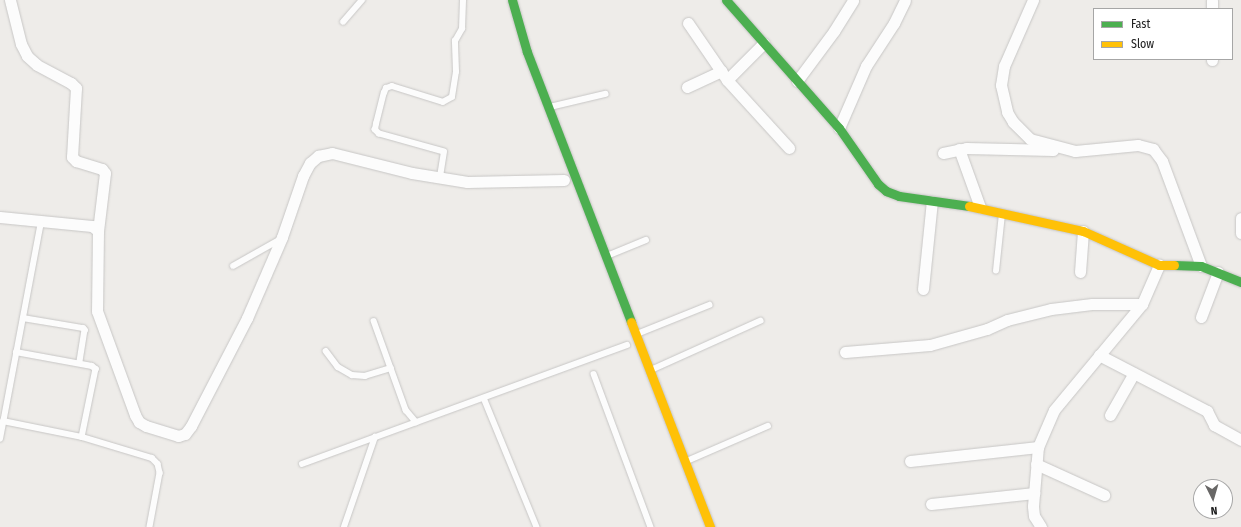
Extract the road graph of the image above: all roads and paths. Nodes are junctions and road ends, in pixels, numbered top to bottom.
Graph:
1 (10, 0) edge
2 (362, 0) edge
3 (464, 0) edge
4 (512, 0) edge
5 (726, 0) edge
6 (853, 0) edge
7 (905, 0) edge
8 (1033, 0) edge
9 (342, 22) dead end
10 (688, 23) dead end
11 (764, 43) junction
12 (724, 75) junction
13 (797, 81) junction
14 (687, 87) dead end
15 (605, 94) dead end
16 (548, 107) junction
17 (839, 128) junction
18 (789, 148) dead end
19 (959, 149) junction
20 (1075, 151) junction
21 (943, 154) dead end
22 (440, 177) junction
23 (564, 180) dead end
24 (932, 201) junction
25 (980, 207) junction
26 (1002, 212) junction
27 (0, 217) edge
28 (1241, 218) edge
29 (41, 222) junction
30 (98, 231) junction
31 (1083, 231) junction
32 (1241, 233) edge
33 (282, 237) junction
34 (646, 240) dead end
35 (606, 257) junction
36 (1159, 265) junction
37 (233, 266) dead end
38 (1202, 266) junction
39 (996, 271) dead end
40 (1080, 272) dead end
41 (1218, 272) junction
42 (1241, 282) edge
43 (923, 288) dead end
44 (1142, 304) junction
45 (709, 305) dead end
46 (1201, 317) dead end
47 (23, 318) junction
48 (374, 321) dead end
49 (760, 321) dead end
50 (636, 334) junction
51 (628, 345) dead end
52 (326, 351) dead end
53 (16, 352) junction
54 (845, 352) dead end
55 (1098, 356) junction
56 (80, 363) junction
57 (391, 368) junction
58 (650, 371) junction
59 (594, 374) dead end
60 (1134, 374) junction
61 (484, 398) junction
62 (1110, 414) dead end
63 (3, 421) junction
64 (416, 422) junction
65 (768, 426) dead end
66 (82, 437) junction
67 (375, 437) junction
68 (0, 439) edge
69 (1241, 440) edge
70 (1038, 447) junction
71 (910, 461) dead end
72 (685, 462) junction
73 (302, 464) dead end
74 (1036, 464) junction
75 (1034, 493) junction
76 (1104, 495) dead end
77 (931, 504) dead end
78 (150, 527) edge
79 (344, 527) edge
80 (537, 527) edge
81 (651, 527) edge
82 (710, 527) edge
83 (1041, 527) edge

1 - 30 street
2 - 9 lane
3 - 22 lane
4 - 16 street
5 - 11 street
6 - 13 street
7 - 17 street
8 - 20 street
10 - 12 street
11 - 12 street
11 - 13 street
12 - 14 street
12 - 18 street
13 - 17 street
15 - 16 lane
16 - 35 street
17 - 24 street
19 - 20 street
19 - 21 street
19 - 25 street
20 - 38 street
22 - 23 street
22 - 33 street
24 - 25 street
24 - 43 street
25 - 26 street
26 - 31 street
26 - 39 lane
27 - 29 street
28 - 32 street
29 - 30 street
29 - 47 lane
30 - 33 street
31 - 36 street
31 - 40 street
33 - 37 lane
34 - 35 lane
35 - 50 street
36 - 38 street
36 - 44 street
38 - 41 street
41 - 42 street
41 - 46 street
44 - 54 street
44 - 55 street
45 - 50 lane
47 - 53 lane
47 - 56 lane
48 - 57 lane
49 - 58 lane
50 - 58 street
51 - 61 lane
52 - 57 lane
53 - 56 lane
53 - 63 lane
55 - 60 street
55 - 70 street
56 - 66 lane
57 - 64 lane
58 - 72 street
59 - 81 lane
60 - 62 street
60 - 69 street
61 - 64 lane
61 - 80 lane
63 - 66 lane
63 - 68 lane
64 - 67 lane
65 - 72 lane
66 - 78 lane
67 - 73 lane
67 - 79 lane
70 - 71 street
70 - 74 street
72 - 82 street
74 - 75 street
74 - 76 street
75 - 77 street
75 - 83 street

